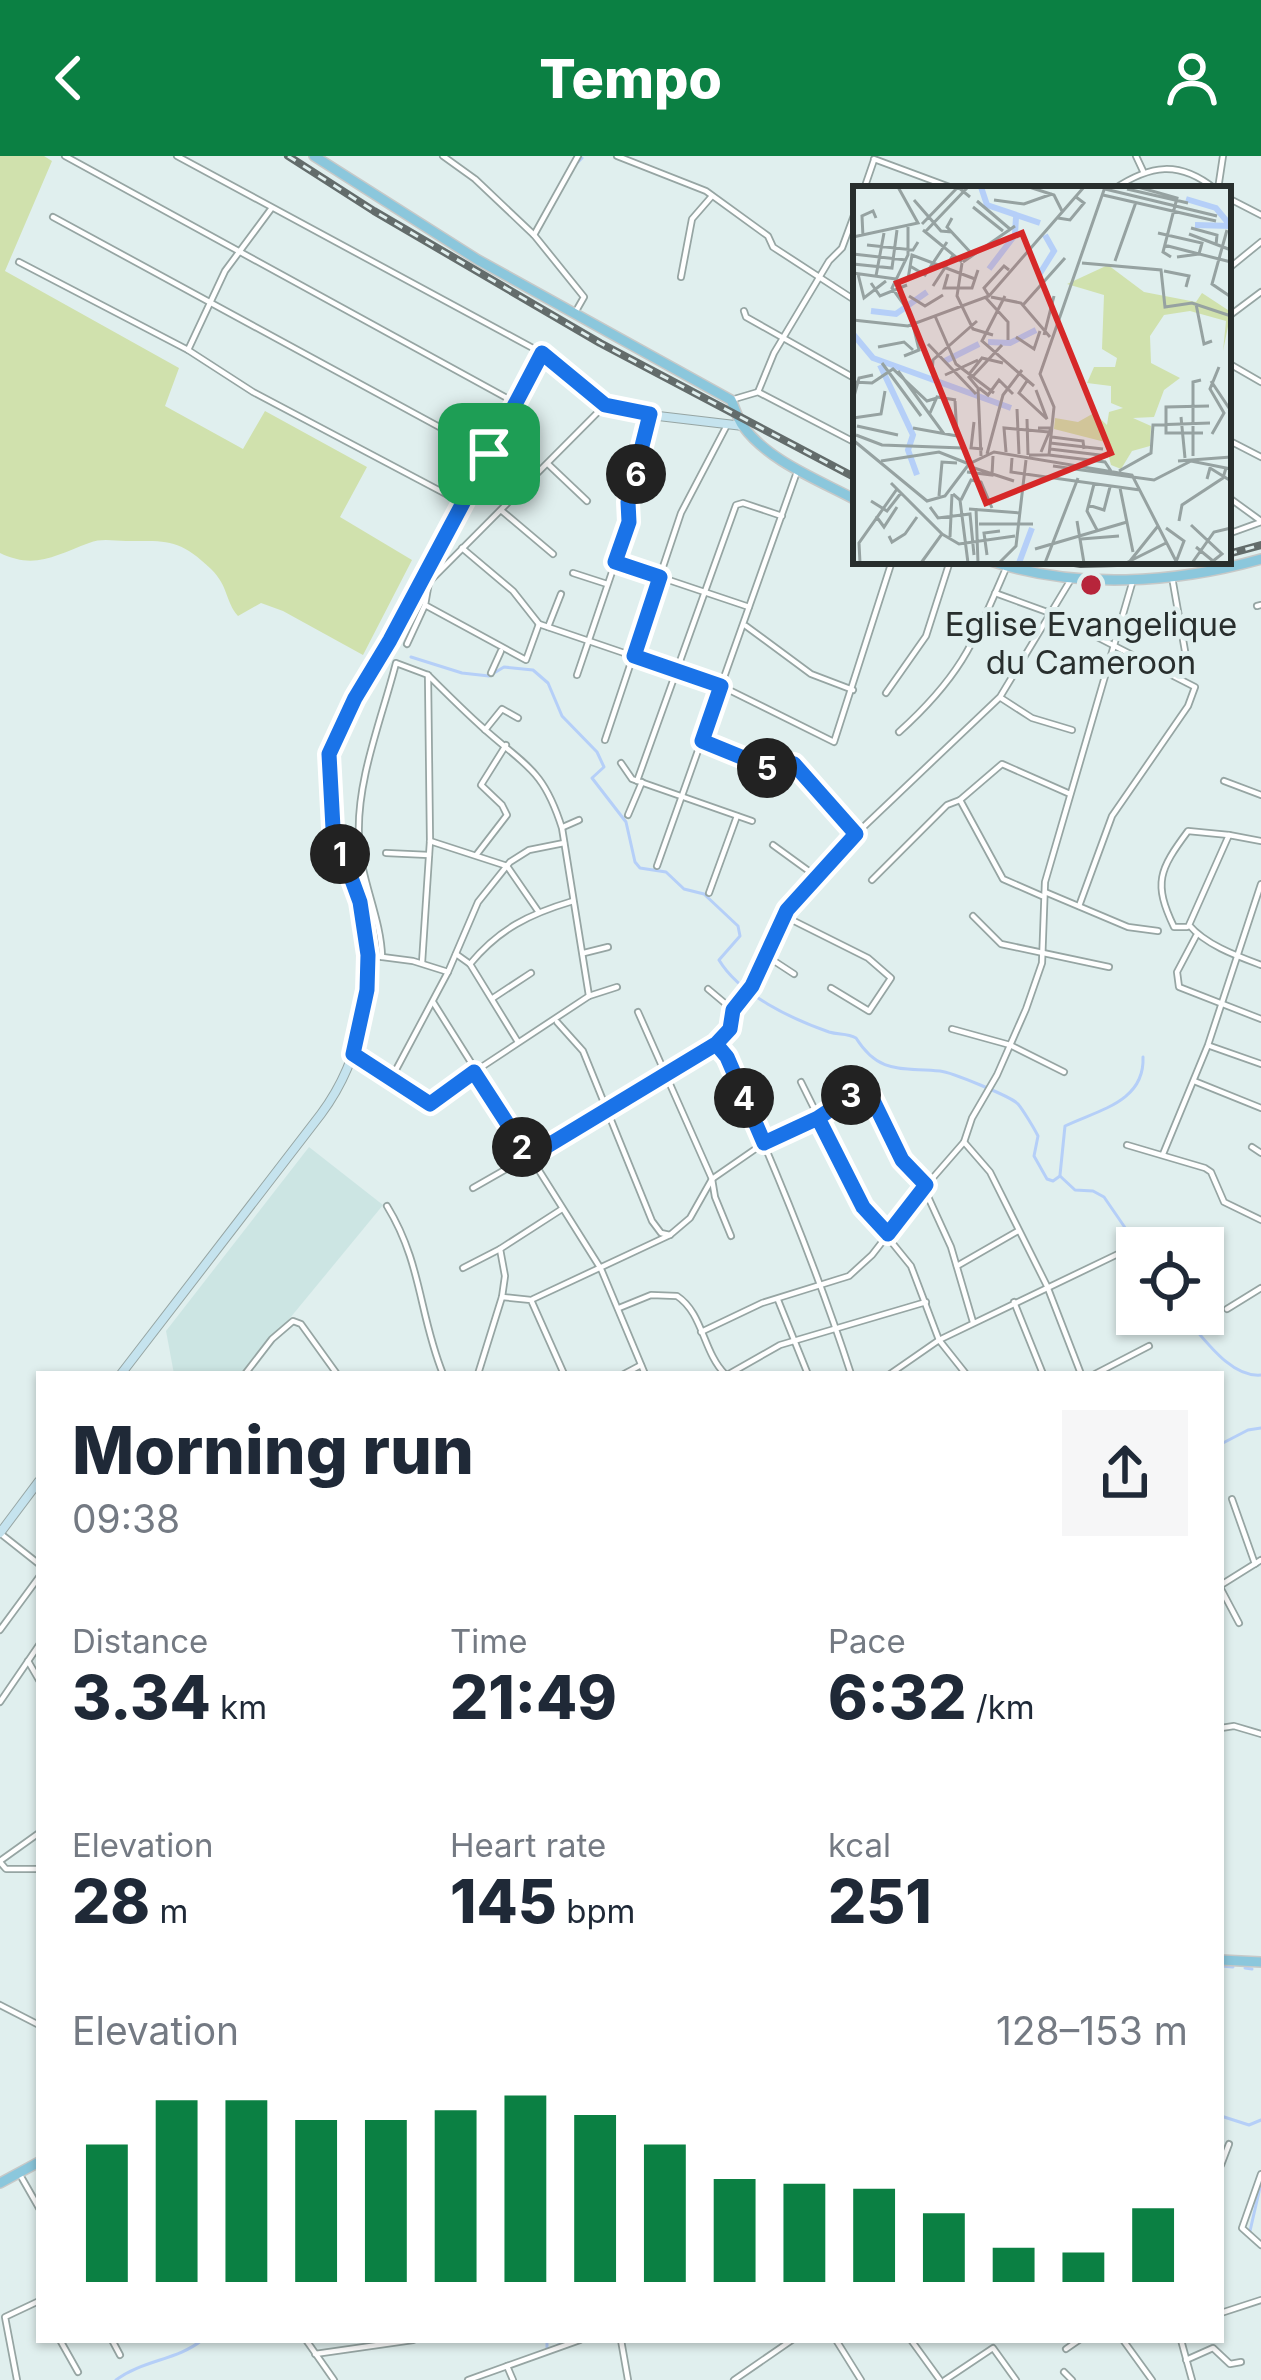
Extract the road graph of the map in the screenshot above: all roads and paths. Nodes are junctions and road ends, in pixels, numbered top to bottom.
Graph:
1 (65, 156) edge
2 (177, 156) edge
3 (314, 156) edge
4 (443, 156) edge
5 (578, 156) edge
6 (617, 156) edge
7 (643, 156) edge
8 (1136, 156) edge
9 (1223, 156) edge
10 (875, 157) edge
11 (453, 158) edge
12 (634, 164) junction
13 (1143, 171) junction
14 (865, 186) edge
15 (947, 186) edge
16 (1119, 186) edge
17 (1211, 186) edge
18 (1218, 186) edge
19 (712, 196) junction
20 (1231, 199) edge
21 (271, 209) junction
22 (1261, 214) edge
23 (53, 217) dead end
24 (853, 218) edge
25 (533, 235) junction
26 (1261, 242) edge
27 (238, 253) junction
28 (20, 262) dead end
29 (1231, 266) edge
30 (681, 277) dead end
31 (819, 278) junction
32 (1261, 292) edge
33 (1253, 298) junction
34 (853, 299) edge
35 (209, 302) junction
36 (1261, 302) edge
37 (744, 311) dead end
38 (1231, 313) edge
39 (573, 316) junction
40 (783, 339) junction
41 (188, 350) junction
42 (542, 353) junction
43 (1231, 365) edge
44 (853, 377) edge
45 (1261, 382) edge
46 (758, 392) junction
47 (730, 400) junction
48 (516, 403) junction
49 (605, 405) junction
50 (650, 414) junction
51 (728, 424) junction
52 (743, 426) junction
53 (853, 441) edge
54 (1231, 442) edge
55 (489, 454) junction
56 (1261, 457) edge
57 (548, 463) junction
58 (799, 469) junction
59 (853, 498) edge
60 (1231, 499) edge
61 (587, 502) dead end
62 (463, 503) junction
63 (500, 510) junction
64 (782, 516) junction
65 (1261, 521) edge
66 (1231, 533) edge
67 (462, 548) junction
68 (553, 554) dead end
69 (1261, 559) edge
70 (615, 562) junction
71 (891, 564) edge
72 (949, 564) edge
73 (1001, 564) edge
74 (1007, 566) junction
75 (573, 572) dead end
76 (1073, 576) junction
77 (660, 577) junction
78 (1172, 577) junction
79 (1132, 580) junction
80 (608, 584) junction
81 (705, 592) junction
82 (561, 593) dead end
83 (995, 593) junction
84 (425, 605) junction
85 (749, 607) junction
86 (1050, 613) junction
87 (539, 624) junction
88 (743, 624) junction
89 (548, 627) junction
90 (588, 641) junction
91 (407, 644) dead end
92 (1114, 644) junction
93 (502, 649) junction
94 (1185, 651) dead end
95 (634, 656) junction
96 (676, 670) junction
97 (491, 673) dead end
98 (428, 675) junction
99 (577, 675) dead end
100 (721, 686) junction
101 (853, 690) junction
102 (886, 693) dead end
103 (1000, 697) junction
104 (518, 718) dead end
105 (484, 730) junction
106 (1072, 730) dead end
107 (898, 732) dead end
108 (605, 740) dead end
109 (702, 741) junction
110 (506, 746) junction
111 (621, 763) dead end
112 (1223, 781) dead end
113 (639, 782) junction
114 (1070, 794) junction
115 (1261, 795) edge
116 (682, 796) junction
117 (961, 800) junction
118 (628, 815) dead end
119 (737, 816) junction
120 (580, 820) dead end
121 (752, 821) dead end
122 (562, 827) junction
123 (856, 834) junction
124 (1229, 835) junction
125 (430, 841) junction
126 (1261, 841) edge
127 (564, 843) junction
128 (773, 845) dead end
129 (386, 853) dead end
130 (477, 854) junction
131 (429, 855) junction
132 (507, 866) junction
133 (657, 866) dead end
134 (817, 877) junction
135 (872, 880) dead end
136 (1261, 884) edge
137 (709, 893) dead end
138 (1043, 893) junction
139 (573, 901) junction
140 (1079, 905) junction
141 (538, 911) junction
142 (784, 916) junction
143 (973, 916) dead end
144 (1190, 927) junction
145 (1158, 931) dead end
146 (1197, 934) junction
147 (608, 947) dead end
148 (582, 953) junction
149 (1043, 953) junction
150 (456, 954) junction
151 (368, 955) junction
152 (766, 955) junction
153 (382, 957) junction
154 (1238, 957) junction
155 (422, 963) junction
156 (470, 964) junction
157 (1261, 965) edge
158 (1109, 967) dead end
159 (448, 972) junction
160 (531, 973) dead end
161 (794, 974) dead end
162 (617, 987) dead end
163 (831, 988) dead end
164 (708, 989) dead end
165 (589, 996) junction
166 (493, 998) junction
167 (433, 1002) junction
168 (1222, 1004) junction
169 (733, 1010) junction
170 (638, 1012) dead end
171 (1261, 1019) edge
172 (556, 1021) junction
173 (952, 1029) dead end
174 (518, 1042) junction
175 (716, 1044) junction
176 (1010, 1045) junction
177 (1208, 1045) junction
178 (353, 1054) junction
179 (1261, 1064) edge
180 (474, 1072) junction
181 (1064, 1072) dead end
182 (666, 1075) junction
183 (1192, 1080) junction
184 (390, 1081) junction
185 (801, 1082) dead end
186 (1261, 1108) edge
187 (608, 1112) junction
188 (818, 1118) junction
189 (964, 1142) junction
190 (764, 1143) junction
191 (1127, 1144) dead end
192 (1252, 1148) dead end
193 (1261, 1153) edge
194 (1163, 1154) junction
195 (529, 1157) junction
196 (712, 1179) junction
197 (925, 1187) junction
198 (473, 1188) dead end
199 (1261, 1205) edge
200 (387, 1206) dead end
201 (562, 1209) junction
202 (1257, 1218) edge
203 (1018, 1231) junction
204 (888, 1234) junction
205 (670, 1235) junction
206 (731, 1236) dead end
207 (500, 1249) junction
208 (1116, 1255) edge
209 (957, 1266) junction
210 (463, 1268) dead end
211 (601, 1269) junction
212 (821, 1286) junction
213 (1047, 1286) junction
214 (1261, 1288) edge
215 (502, 1297) junction
216 (531, 1300) junction
217 (777, 1300) junction
218 (926, 1302) junction
219 (1014, 1303) junction
220 (619, 1308) junction
221 (1227, 1310) dead end
222 (973, 1322) junction
223 (837, 1329) junction
224 (700, 1332) junction
225 (796, 1339) junction
226 (939, 1340) junction
227 (1149, 1346) dead end
228 (641, 1365) junction
229 (123, 1371) edge
230 (247, 1371) edge
231 (335, 1371) edge
232 (442, 1371) edge
233 (481, 1371) edge
234 (563, 1371) edge
235 (630, 1371) edge
236 (644, 1371) edge
237 (724, 1371) edge
238 (733, 1371) edge
239 (807, 1371) edge
240 (849, 1371) edge
241 (894, 1371) edge
242 (963, 1371) edge
243 (1042, 1371) edge
244 (1080, 1371) edge
245 (1101, 1371) edge
246 (36, 1485) edge
247 (1232, 1499) dead end
248 (0, 1533) edge
249 (36, 1562) edge
250 (1258, 1562) edge
251 (36, 1581) edge
252 (1224, 1585) edge
253 (1224, 1593) edge
254 (1239, 1623) dead end
255 (0, 1630) edge
256 (36, 1649) edge
257 (28, 1661) junction
258 (36, 1675) edge
259 (0, 1702) edge
260 (1224, 1728) edge
261 (1261, 1734) edge
262 (36, 1835) edge
263 (0, 1862) edge
264 (36, 1869) edge
265 (1224, 1960) edge
266 (1261, 1962) edge
267 (0, 2005) edge
268 (36, 2023) edge
269 (1229, 2144) dead end
270 (1224, 2157) edge
271 (36, 2164) edge
272 (19, 2173) junction
273 (1261, 2174) edge
274 (2, 2178) edge
275 (36, 2203) edge
276 (1261, 2245) edge
277 (1261, 2300) edge
278 (36, 2303) edge
279 (1224, 2312) edge
280 (4, 2338) edge
281 (62, 2343) edge
282 (114, 2343) edge
283 (308, 2343) edge
284 (390, 2343) edge
285 (552, 2343) edge
286 (570, 2343) edge
287 (622, 2343) edge
288 (788, 2343) edge
289 (838, 2343) edge
290 (913, 2343) edge
291 (1075, 2343) edge
292 (1125, 2343) edge
293 (1182, 2343) edge
294 (554, 2348) junction
295 (1066, 2349) dead end
296 (315, 2354) junction
297 (120, 2355) dead end
298 (1186, 2360) junction
299 (1241, 2362) dead end
300 (507, 2366) junction
301 (78, 2372) dead end
302 (1064, 2372) dead end
303 (17, 2380) edge
304 (334, 2380) edge
305 (468, 2380) edge
306 (513, 2380) edge
307 (628, 2380) edge
308 (734, 2380) edge
309 (862, 2380) edge
310 (942, 2380) edge
311 (1016, 2380) edge
312 (1072, 2380) edge
313 (1150, 2380) edge
314 (1192, 2380) edge

1 - 27 street
2 - 21 street
3 - 39 main road
4 - 11 street
5 - 25 street
6 - 12 street
7 - 12 street
8 - 13 street
9 - 18 street
10 - 14 street
10 - 15 street
11 - 25 street
12 - 19 street
13 - 16 street
13 - 17 street
19 - 30 street
19 - 31 street
20 - 22 street
21 - 27 street
21 - 42 street
23 - 35 street
24 - 31 street
25 - 39 street
26 - 29 street
27 - 35 street
27 - 48 street
28 - 41 street
31 - 34 street
31 - 40 street
32 - 33 street
33 - 36 street
33 - 38 street
35 - 41 street
35 - 55 street
37 - 40 street
39 - 47 main road
40 - 44 street
40 - 46 street
41 - 62 street
42 - 48 main road
42 - 49 main road
43 - 45 street
46 - 47 street
46 - 53 street
47 - 52 main road
48 - 55 main road
49 - 50 main road
49 - 57 street
50 - 51 main road
50 - 70 street
51 - 52 main road
51 - 77 street
52 - 58 main road
54 - 56 street
55 - 62 main road
57 - 61 street
57 - 63 street
58 - 59 main road
58 - 64 street
60 - 65 street
62 - 151 main road
63 - 67 street
63 - 68 street
64 - 81 street
64 - 85 street
65 - 66 street
67 - 84 street
67 - 87 street
69 - 78 main road
70 - 77 street
70 - 80 street
71 - 101 street
72 - 102 street
73 - 74 main road
74 - 76 main road
74 - 83 street
75 - 80 street
76 - 79 main road
76 - 86 street
77 - 81 street
77 - 95 street
78 - 79 main road
78 - 94 street
79 - 92 street
80 - 90 street
81 - 85 street
81 - 96 street
82 - 89 street
83 - 86 street
83 - 107 street
84 - 91 street
84 - 93 street
85 - 88 street
86 - 92 street
86 - 103 street
87 - 89 street
87 - 93 street
88 - 100 street
88 - 101 street
89 - 90 street
90 - 95 street
90 - 99 street
92 - 114 street
92 - 140 street
93 - 97 street
95 - 96 street
95 - 108 street
96 - 100 street
96 - 113 street
98 - 105 street
98 - 125 street
98 - 153 street
100 - 101 street
100 - 109 street
103 - 106 street
103 - 123 street
104 - 105 street
105 - 110 street
109 - 116 street
109 - 123 street
110 - 122 street
110 - 130 street
111 - 113 street
112 - 115 street
113 - 116 street
113 - 118 street
114 - 117 street
114 - 138 street
116 - 119 street
116 - 133 street
117 - 135 street
117 - 138 street
119 - 121 street
119 - 137 street
120 - 122 street
122 - 127 street
123 - 134 street
124 - 126 street
124 - 144 street
124 - 144 street
125 - 130 street
125 - 131 street
127 - 132 street
127 - 139 street
128 - 134 street
129 - 131 street
130 - 132 street
131 - 155 street
132 - 141 street
132 - 150 street
134 - 142 street
136 - 154 street
138 - 140 street
138 - 149 street
139 - 141 street
139 - 148 street
140 - 145 street
141 - 156 street
142 - 152 street
142 - 163 street
143 - 149 street
144 - 146 street
146 - 154 street
146 - 168 street
147 - 148 street
148 - 165 street
149 - 158 street
149 - 176 street
150 - 156 street
150 - 159 street
151 - 153 street
151 - 178 main road
152 - 161 street
152 - 169 street
153 - 155 street
154 - 157 street
154 - 168 street
155 - 159 street
156 - 166 street
159 - 167 street
160 - 166 street
162 - 165 street
164 - 169 street
165 - 172 street
166 - 174 street
167 - 180 street
167 - 184 street
168 - 171 street
168 - 177 street
169 - 175 street
170 - 182 street
172 - 174 street
172 - 187 street
173 - 176 street
174 - 180 street
175 - 182 street
175 - 190 street
176 - 181 street
176 - 189 street
177 - 179 street
177 - 183 street
178 - 184 street
178 - 229 main road
180 - 184 street
180 - 195 street
182 - 187 street
182 - 196 street
183 - 186 street
183 - 194 street
185 - 188 street
187 - 195 street
187 - 205 street
188 - 190 street
188 - 197 street
188 - 204 street
189 - 197 street
189 - 203 street
190 - 196 street
190 - 212 street
191 - 194 street
192 - 193 street
194 - 202 street
195 - 198 street
195 - 201 street
196 - 205 street
196 - 206 street
197 - 204 street
197 - 209 street
199 - 202 street
200 - 232 street
201 - 207 street
201 - 211 street
203 - 209 street
203 - 213 street
204 - 212 street
204 - 218 street
205 - 211 street
207 - 210 street
207 - 215 street
208 - 213 street
209 - 222 street
211 - 216 street
211 - 220 street
212 - 217 street
212 - 223 street
213 - 219 street
213 - 244 street
214 - 221 street
215 - 216 street
215 - 233 street
216 - 234 street
217 - 224 street
217 - 225 street
218 - 223 street
218 - 226 street
219 - 222 street
219 - 243 street
220 - 224 street
220 - 228 street
222 - 226 street
223 - 225 street
223 - 240 street
224 - 237 street
225 - 238 street
225 - 239 street
226 - 241 street
226 - 242 street
227 - 245 street
228 - 235 street
228 - 236 street
230 - 231 street
246 - 248 main road
247 - 250 street
248 - 249 street
250 - 252 street
251 - 255 street
253 - 254 street
256 - 257 street
257 - 258 street
257 - 259 street
260 - 261 street
262 - 263 street
263 - 264 street
265 - 266 main road
267 - 268 street
269 - 270 street
271 - 272 main road
272 - 274 main road
272 - 275 street
273 - 276 street
277 - 279 street
278 - 280 street
280 - 303 street
281 - 301 street
282 - 297 street
283 - 296 street
284 - 296 street
285 - 294 street
286 - 294 street
287 - 307 street
288 - 308 street
289 - 309 street
290 - 310 street
291 - 295 street
292 - 313 street
293 - 298 street
294 - 300 street
296 - 304 street
298 - 299 street
298 - 314 street
300 - 305 street
300 - 306 street
302 - 312 street
310 - 311 street

